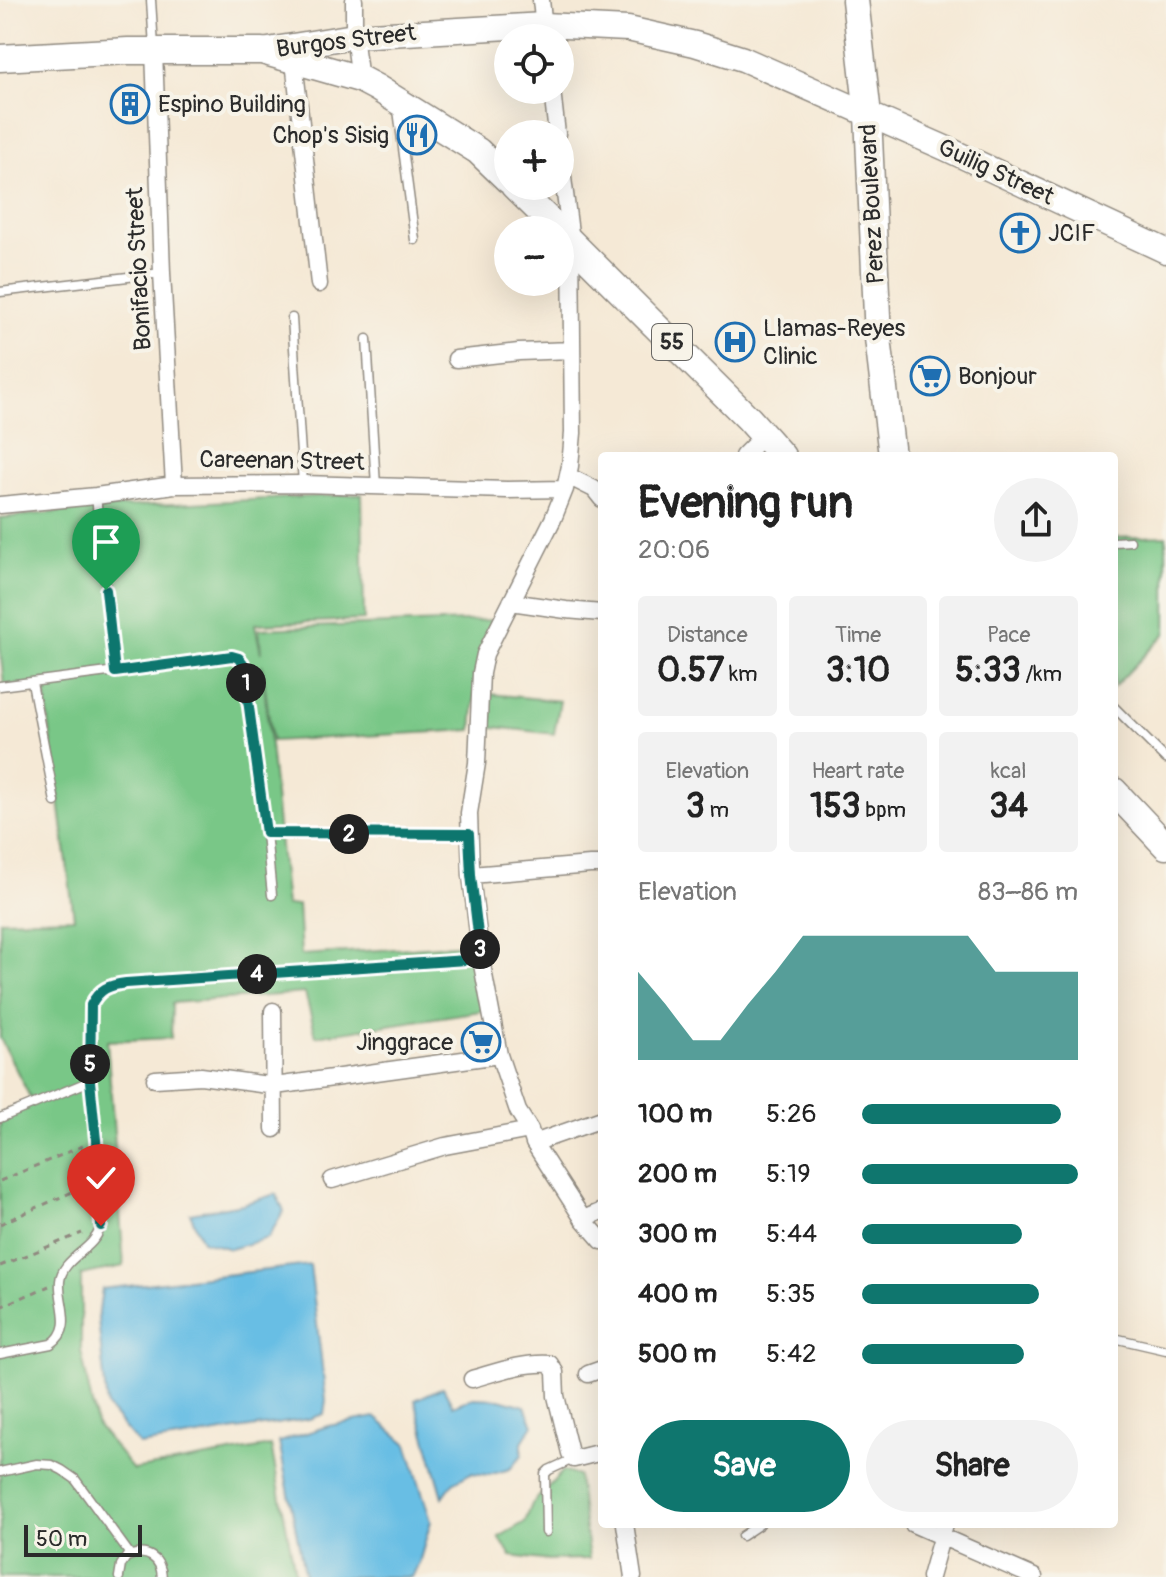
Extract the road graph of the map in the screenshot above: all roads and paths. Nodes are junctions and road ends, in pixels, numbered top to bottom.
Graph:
1 (151, 0) edge
2 (354, 0) edge
3 (541, 0) edge
4 (855, 0) edge
5 (544, 24) edge
6 (574, 30) edge
7 (494, 32) edge
8 (354, 36) junction
9 (154, 50) junction
10 (262, 51) junction
11 (0, 58) edge
12 (294, 61) junction
13 (360, 79) junction
14 (397, 100) junction
15 (868, 115) junction
16 (494, 166) edge
17 (528, 200) edge
18 (545, 216) edge
19 (415, 240) dead end
20 (574, 245) edge
21 (1166, 251) edge
22 (162, 273) junction
23 (319, 284) dead end
24 (0, 292) edge
25 (568, 296) edge
26 (292, 318) dead end
27 (367, 339) dead end
28 (572, 350) junction
29 (456, 359) dead end
30 (764, 435) junction
31 (747, 452) edge
32 (779, 452) edge
33 (892, 452) edge
34 (567, 482) junction
35 (303, 484) junction
36 (174, 485) junction
37 (376, 486) junction
38 (598, 494) edge
39 (96, 496) junction
40 (0, 505) edge
41 (1130, 541) dead end
42 (1118, 542) edge
43 (511, 602) junction
44 (598, 613) edge
45 (115, 672) junction
46 (32, 683) junction
47 (0, 686) edge
48 (1118, 711) edge
49 (1166, 759) edge
50 (1118, 795) edge
51 (55, 802) dead end
52 (266, 833) junction
53 (469, 834) junction
54 (1164, 839) edge
55 (598, 865) edge
56 (471, 875) junction
57 (272, 895) dead end
58 (481, 959) junction
59 (273, 1011) dead end
60 (499, 1055) junction
61 (155, 1079) dead end
62 (90, 1081) junction
63 (275, 1086) junction
64 (0, 1118) edge
65 (598, 1120) edge
66 (274, 1129) dead end
67 (532, 1137) junction
68 (96, 1140) junction
69 (99, 1180) junction
70 (332, 1180) dead end
71 (0, 1181) edge
72 (598, 1213) edge
73 (583, 1219) junction
74 (0, 1224) edge
75 (101, 1226) junction
76 (598, 1236) edge
77 (0, 1266) edge
78 (60, 1282) junction
79 (0, 1307) edge
80 (1118, 1339) edge
81 (1166, 1350) edge
82 (0, 1354) edge
83 (472, 1379) dead end
84 (598, 1453) edge
85 (574, 1459) junction
86 (0, 1472) edge
87 (626, 1528) edge
88 (754, 1528) edge
89 (942, 1530) edge
90 (546, 1532) dead end
91 (742, 1536) dead end
92 (129, 1553) junction
93 (119, 1577) edge
94 (162, 1577) edge
95 (633, 1577) edge
96 (930, 1577) edge
97 (1034, 1577) edge

1 - 9 lane
2 - 8 street
3 - 5 street
4 - 15 main road, Perez Boulevard
6 - 15 street, Burgos Street
7 - 8 street, Burgos Street
8 - 10 street, Burgos Street
8 - 13 street
9 - 10 main road, Burgos Street
9 - 11 main road, Burgos Street
9 - 22 street, Bonifacio Street
10 - 12 main road
12 - 13 main road
12 - 23 street
13 - 14 main road
14 - 16 main road
14 - 19 lane
15 - 21 street, Guilig Street
15 - 33 main road, Perez Boulevard
17 - 18 main road, 55
20 - 30 main road, 55
22 - 24 lane
22 - 36 street, Bonifacio Street
25 - 28 street
26 - 35 lane
27 - 37 lane
28 - 29 street
28 - 34 street
30 - 31 street
30 - 32 main road, 55
34 - 37 street, Careenan Street
34 - 38 street
34 - 43 street
35 - 36 street, Careenan Street
35 - 37 street, Careenan Street
36 - 39 street, Careenan Street
39 - 40 street, Careenan Street
39 - 45 lane
41 - 42 lane
43 - 44 street
43 - 53 street
45 - 46 lane
45 - 52 lane
46 - 47 lane
46 - 51 lane
48 - 49 lane
50 - 54 main road
52 - 53 lane
52 - 57 lane
53 - 56 street
55 - 56 street
56 - 58 street
58 - 60 street
58 - 62 lane
59 - 63 street
60 - 63 street
60 - 67 street
61 - 63 street
62 - 64 lane
62 - 68 lane
63 - 66 street
65 - 67 street
67 - 70 street
67 - 73 street
68 - 69 lane
68 - 71 path
69 - 74 path
69 - 75 lane
72 - 73 street
73 - 76 street
75 - 77 path
75 - 78 lane
78 - 79 path
78 - 82 lane
80 - 81 lane
83 - 85 street
84 - 85 street
85 - 90 lane
86 - 92 lane
87 - 95 street
88 - 91 lane
89 - 96 street
89 - 97 street
92 - 93 lane
92 - 94 lane

